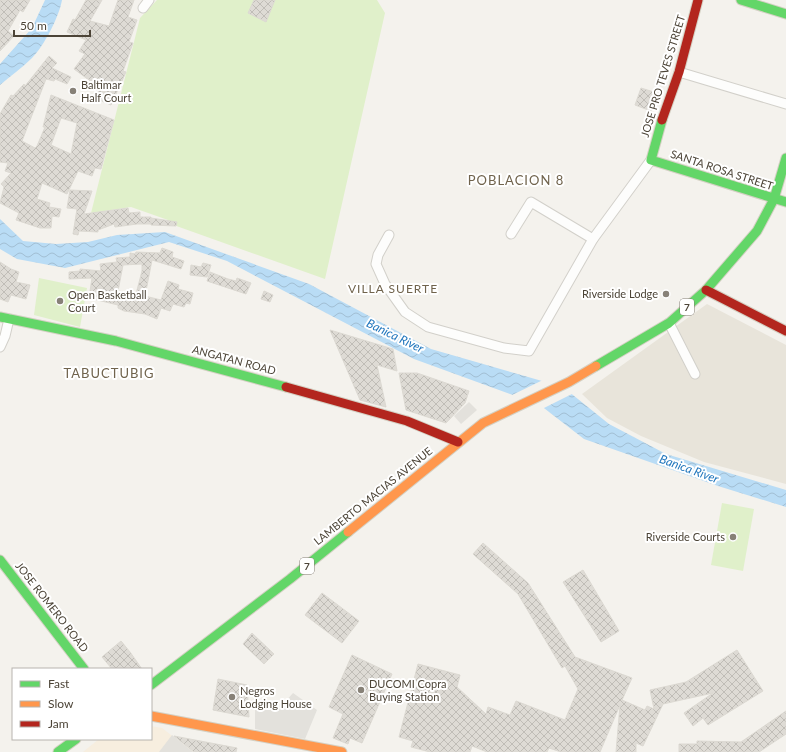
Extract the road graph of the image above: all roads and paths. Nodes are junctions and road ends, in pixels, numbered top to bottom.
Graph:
1 (149, 0) edge
2 (698, 0) edge
3 (741, 0) edge
4 (143, 8) dead end
5 (786, 14) edge
6 (679, 72) junction
7 (786, 104) edge
8 (786, 158) edge
9 (651, 160) junction
10 (774, 199) junction
11 (786, 202) edge
12 (511, 234) dead end
13 (389, 235) dead end
14 (593, 239) junction
15 (706, 290) junction
16 (4, 318) edge
17 (669, 323) junction
18 (786, 331) edge
19 (0, 347) edge
20 (695, 374) dead end
21 (458, 442) junction
22 (0, 560) edge
23 (83, 668) edge
24 (152, 684) edge
25 (152, 716) edge
26 (75, 740) edge
27 (58, 752) edge
28 (342, 752) edge

1 - 4 street
2 - 6 main road, JOSE PRO TEVES STREET
3 - 5 main road
6 - 7 street
6 - 9 main road, JOSE PRO TEVES STREET
8 - 10 main road, 7
9 - 10 main road, SANTA ROSA STREET
9 - 14 street
10 - 11 main road, SANTA ROSA STREET
10 - 15 main road, 7
12 - 14 street
13 - 14 street
15 - 17 main road, 7
15 - 18 main road
16 - 19 street
16 - 21 main road, ANGATAN ROAD
17 - 20 street
17 - 21 main road, 7
21 - 24 main road, LAMBERTO MACIAS AVENUE / 7
22 - 23 main road, JOSE ROMERO ROAD
25 - 28 main road
26 - 27 main road

